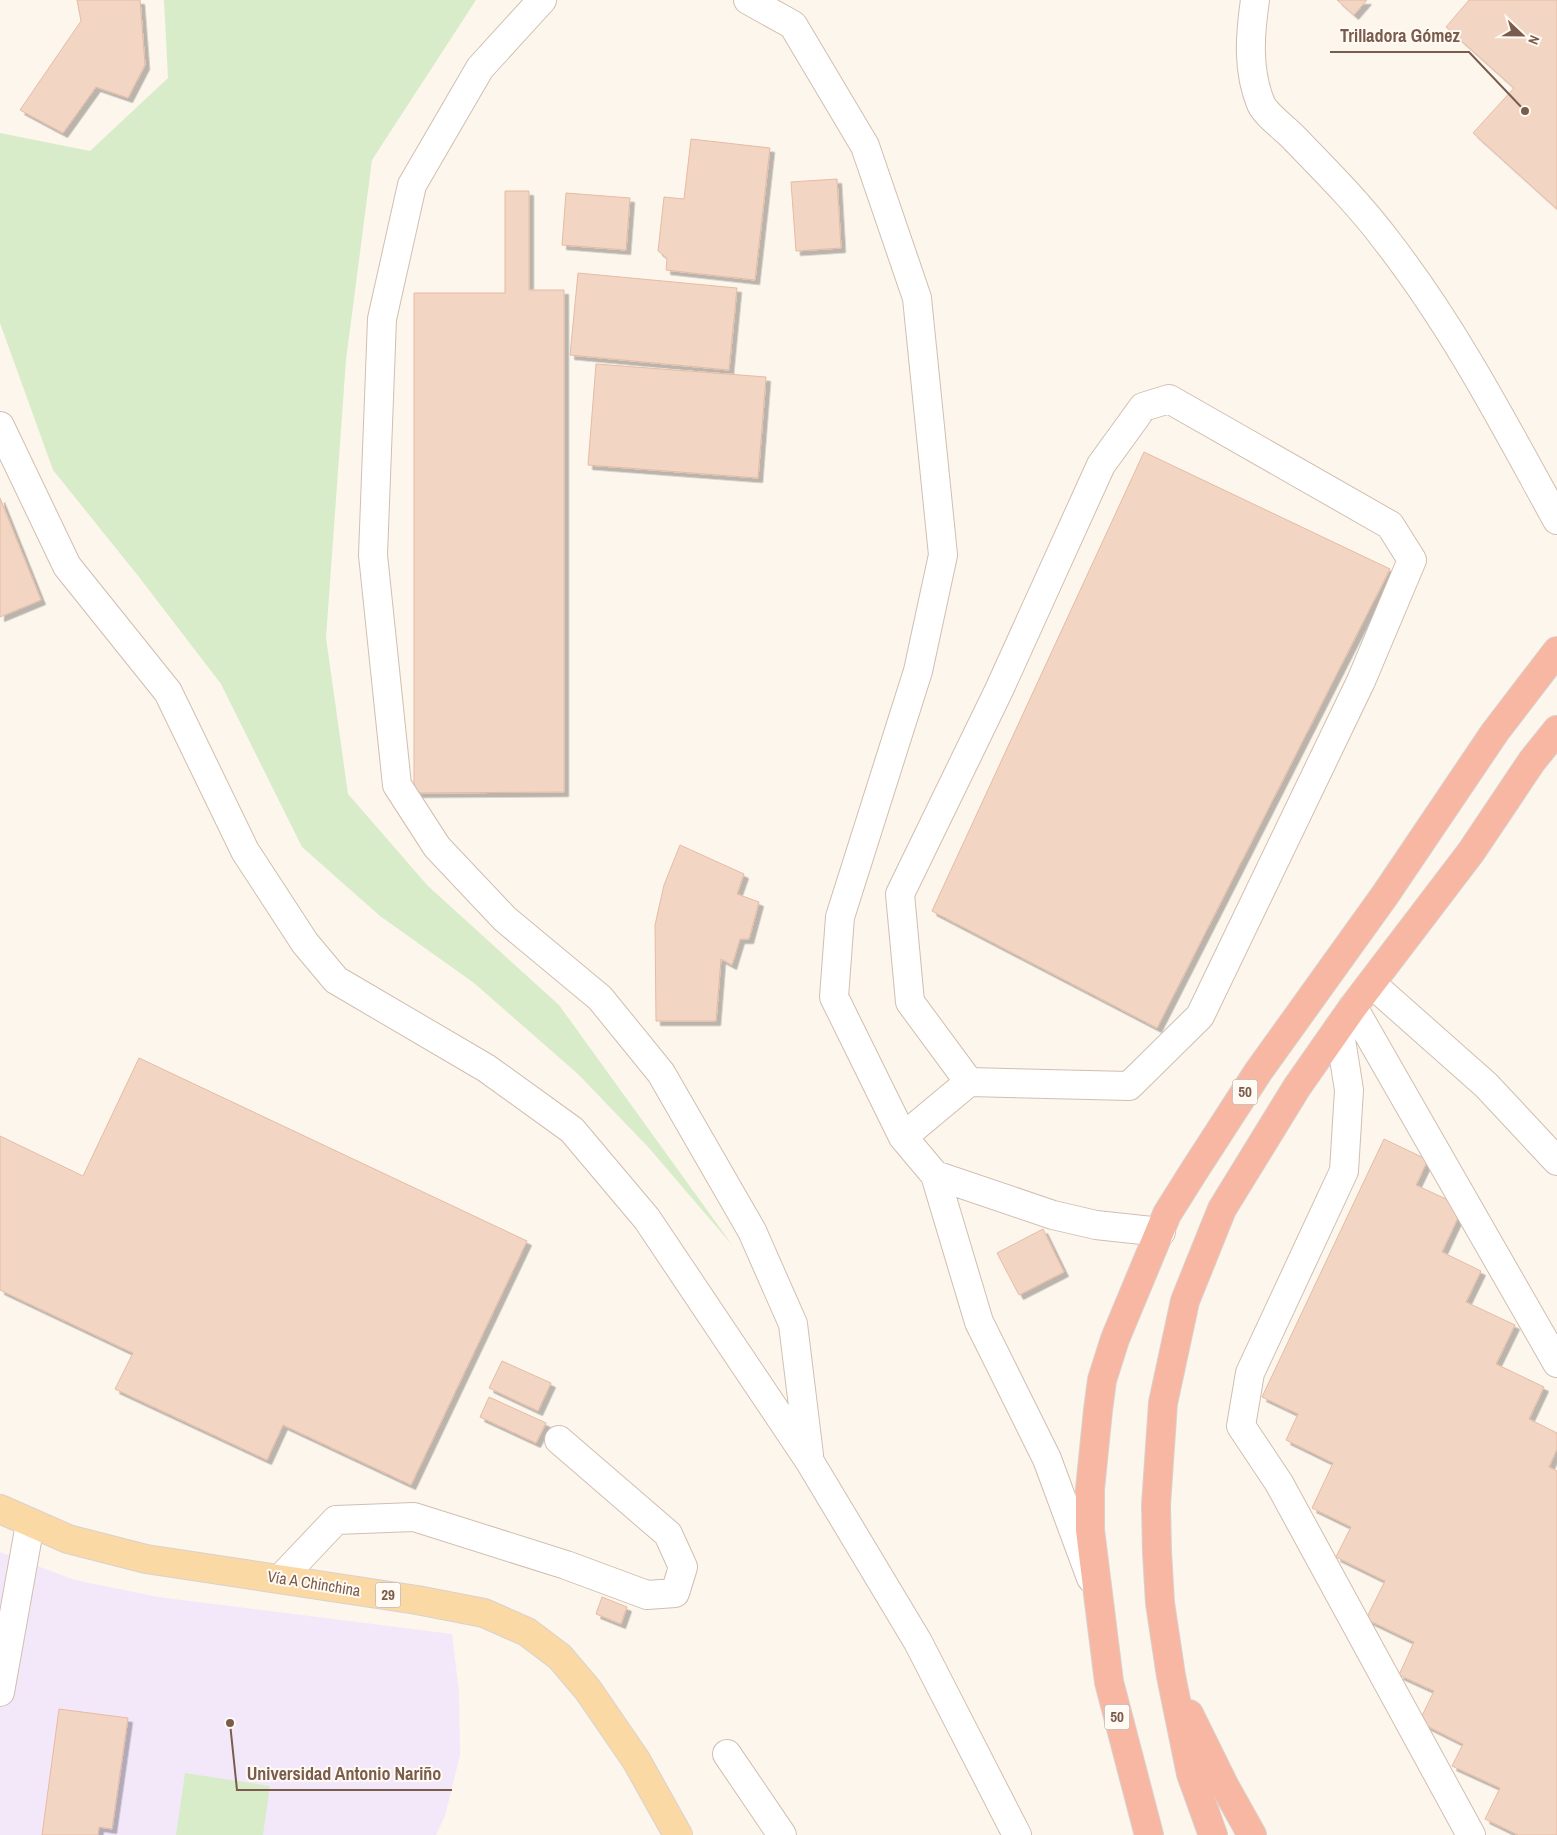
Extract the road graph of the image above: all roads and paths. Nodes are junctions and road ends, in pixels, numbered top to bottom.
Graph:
1 (542, 0) edge
2 (748, 0) edge
3 (1255, 0) edge
4 (0, 426) edge
5 (1557, 520) edge
6 (1557, 651) edge
7 (1557, 730) edge
8 (1372, 984) junction
9 (1346, 1017) junction
10 (968, 1082) junction
11 (903, 1137) junction
12 (1557, 1162) edge
13 (935, 1174) junction
14 (1161, 1232) junction
15 (1557, 1363) edge
16 (559, 1440) dead end
17 (810, 1462) junction
18 (0, 1508) edge
19 (30, 1524) junction
20 (281, 1578) junction
21 (1097, 1596) junction
22 (1171, 1676) junction
23 (0, 1692) edge
24 (727, 1754) dead end
25 (678, 1835) edge
26 (782, 1835) edge
27 (1017, 1835) edge
28 (1149, 1835) edge
29 (1214, 1835) edge
30 (1252, 1835) edge
31 (1471, 1835) edge

1 - 17 street
2 - 11 street
3 - 5 street
4 - 17 street
6 - 14 highway, 50
7 - 8 highway, 50
8 - 9 highway, 50
8 - 12 street
9 - 15 street
9 - 22 highway, 50
9 - 31 street
10 - 10 street
10 - 11 street
11 - 13 street
13 - 14 street
13 - 21 street
14 - 21 highway, 50
16 - 20 street
17 - 27 street
18 - 19 main road, Vía A Chinchina / 29
19 - 20 main road, Vía A Chinchina / 29
19 - 23 street
20 - 25 main road, Vía A Chinchina / 29
21 - 28 highway, 50
22 - 29 highway, 50
22 - 30 highway
24 - 26 street

